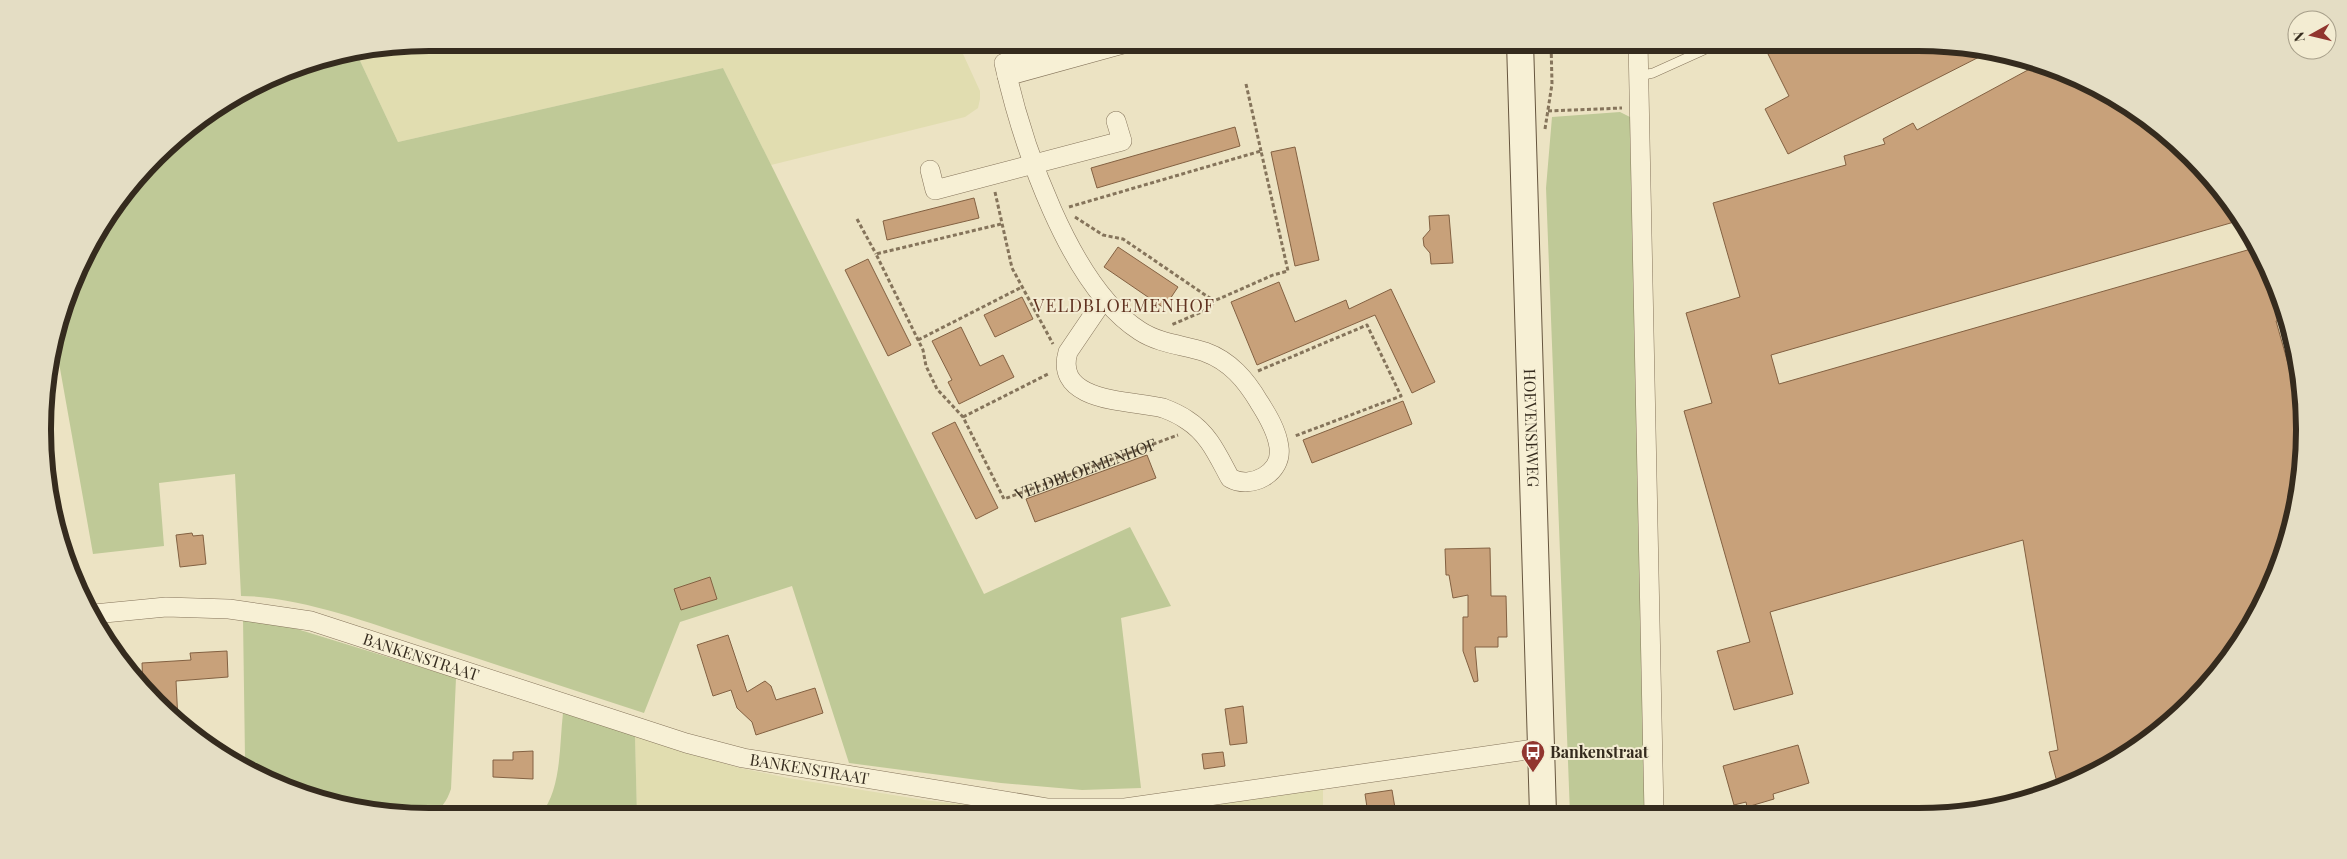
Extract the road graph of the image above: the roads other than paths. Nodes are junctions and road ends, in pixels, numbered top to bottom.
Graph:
1 (1052, 51) edge
2 (1090, 51) edge
3 (1520, 51) edge
4 (1638, 51) edge
5 (1702, 51) edge
6 (1005, 70) junction
7 (1639, 76) junction
8 (1116, 121) dead end
9 (1035, 166) junction
10 (930, 170) dead end
11 (1104, 298) junction
12 (99, 614) edge
13 (1541, 748) junction
14 (1048, 808) edge
15 (1048, 808) edge
16 (1125, 808) edge
17 (1125, 808) edge
18 (1543, 808) edge
19 (1654, 808) edge

1 - 6 street
2 - 6 street
3 - 13 main road, HOEVENSEWEG
4 - 7 street
5 - 7 lane
6 - 9 street
7 - 19 street
8 - 9 street
9 - 10 street
9 - 11 street
11 - 11 street
12 - 15 street, BANKENSTRAAT
13 - 16 street, BANKENSTRAAT
13 - 18 main road, HOEVENSEWEG
14 - 17 street, BANKENSTRAAT

